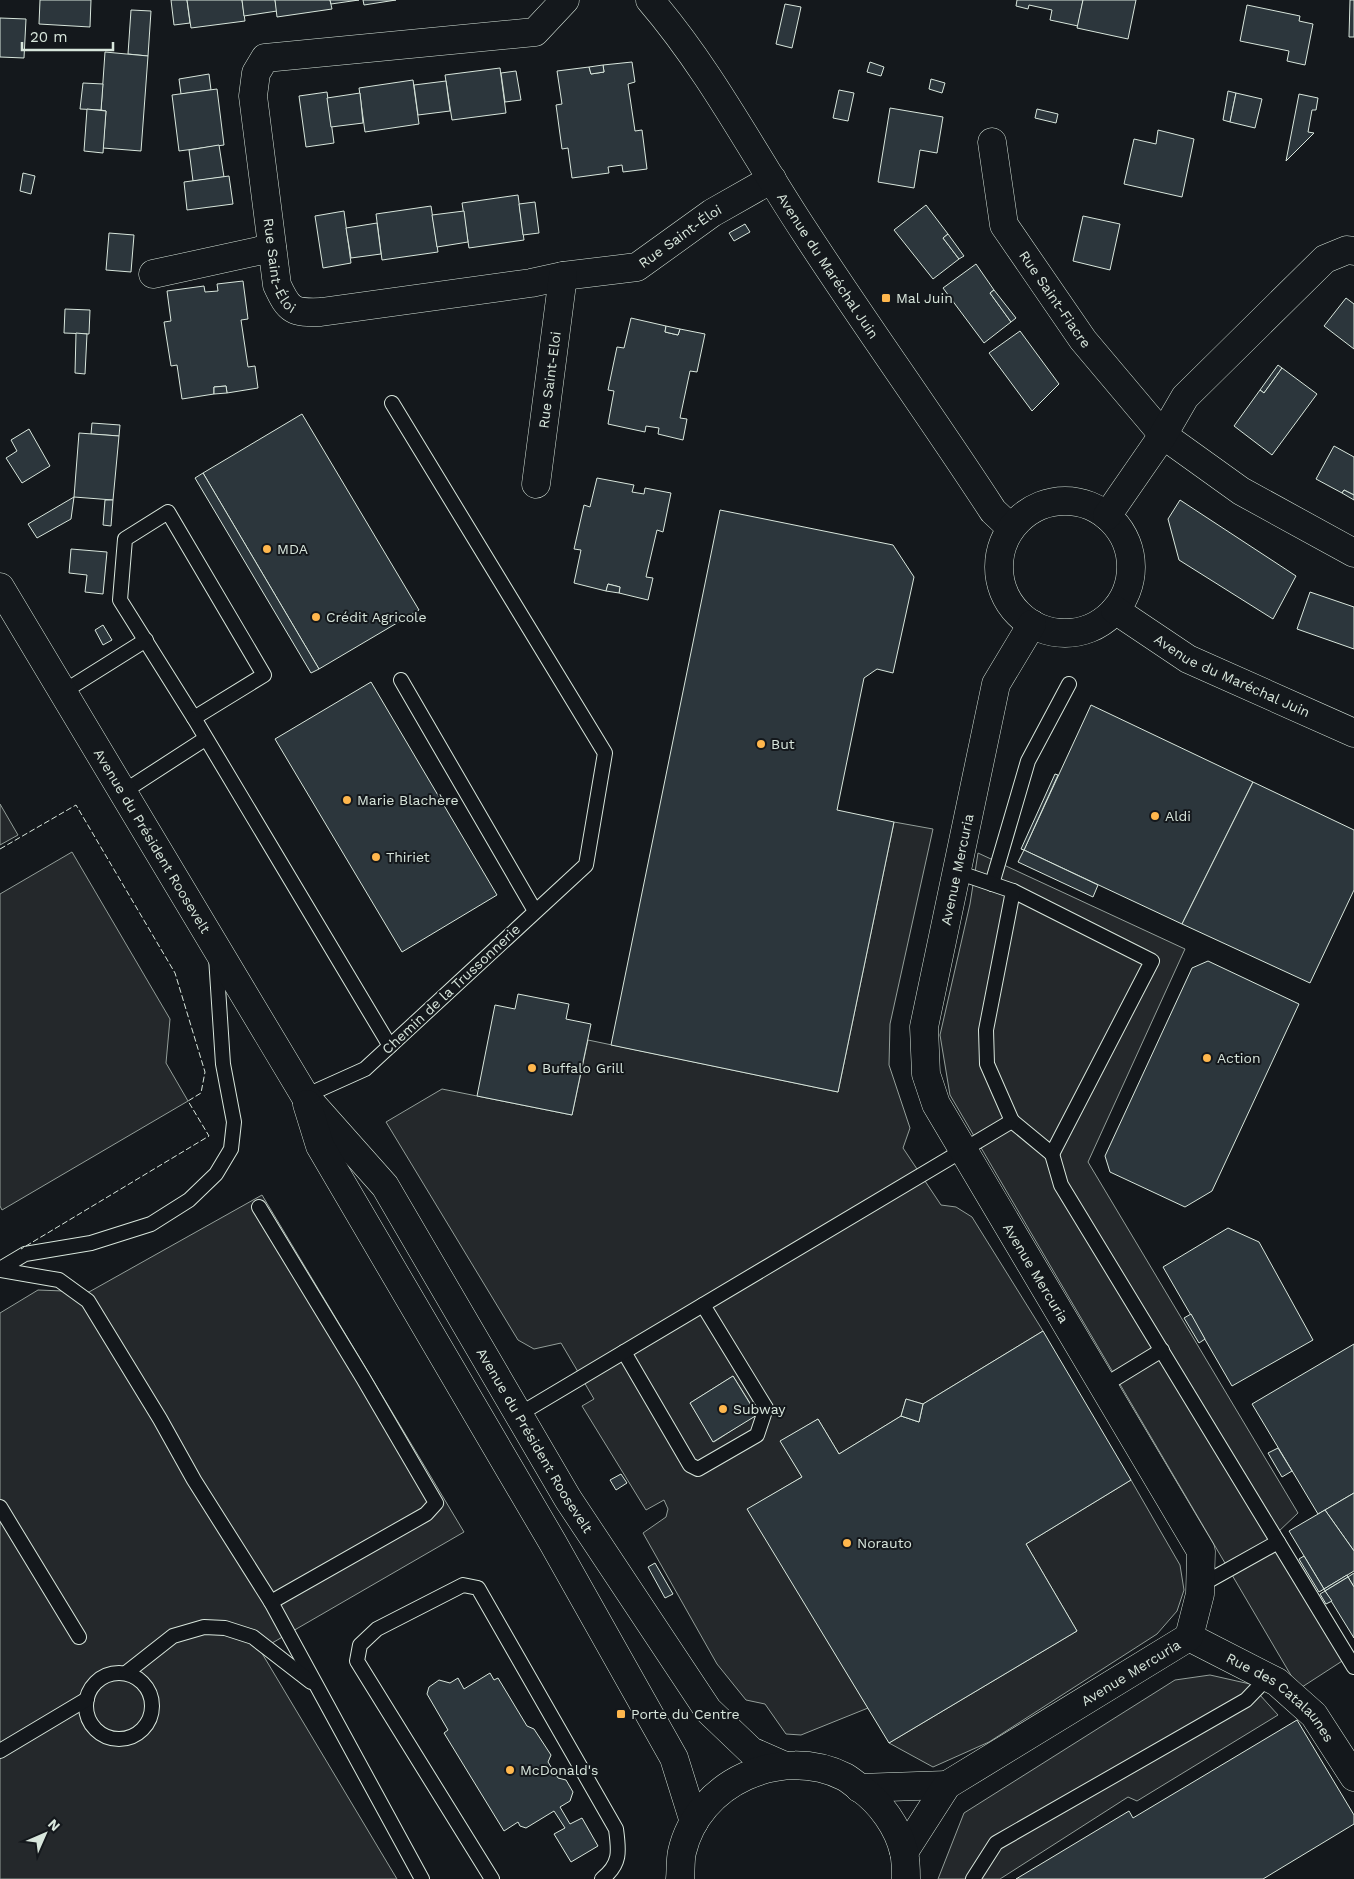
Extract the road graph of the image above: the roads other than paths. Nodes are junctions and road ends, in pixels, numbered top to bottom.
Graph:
1 (565, 0) edge
2 (650, 0) edge
3 (992, 142) dead end
4 (772, 179) junction
5 (272, 248) junction
6 (1354, 251) edge
7 (153, 274) dead end
8 (563, 276) junction
9 (392, 403) dead end
10 (1163, 435) junction
11 (536, 484) dead end
12 (1107, 516) junction
13 (1011, 528) junction
14 (1354, 553) edge
15 (0, 587) edge
16 (1115, 610) junction
17 (1032, 624) junction
18 (146, 640) junction
19 (401, 680) dead end
20 (1069, 684) dead end
21 (63, 692) junction
22 (194, 718) junction
23 (1354, 733) edge
24 (205, 739) junction
25 (123, 792) junction
26 (956, 872) junction
27 (992, 884) junction
28 (1013, 891) junction
29 (535, 912) junction
30 (215, 944) junction
31 (390, 1046) junction
32 (305, 1096) junction
33 (1012, 1121) junction
34 (963, 1151) junction
35 (1052, 1154) junction
36 (260, 1207) dead end
37 (0, 1269) edge
38 (703, 1305) junction
39 (1162, 1350) junction
40 (624, 1352) junction
41 (1103, 1386) junction
42 (518, 1415) junction
43 (0, 1507) edge
44 (1278, 1542) junction
45 (1200, 1586) junction
46 (271, 1602) junction
47 (79, 1637) dead end
48 (1189, 1637) junction
49 (1354, 1667) edge
50 (126, 1673) junction
51 (1268, 1677) junction
52 (316, 1686) junction
53 (87, 1699) junction
54 (0, 1751) edge
55 (783, 1765) junction
56 (1354, 1778) edge
57 (948, 1785) junction
58 (860, 1788) junction
59 (694, 1822) junction
60 (904, 1852) junction
61 (422, 1879) edge
62 (492, 1879) edge
63 (602, 1879) edge
64 (680, 1879) edge
65 (906, 1879) edge
66 (973, 1879) edge

1 - 5 street, Rue Saint-Éloi
2 - 4 street, Avenue du Maréchal Juin
3 - 10 street, Rue Saint-Fiacre
4 - 8 street, Rue Saint-Éloi
4 - 13 street, Avenue du Maréchal Juin
5 - 7 street
5 - 8 street, Rue Saint-Éloi
6 - 10 street
8 - 11 street, Rue Saint-Eloi
9 - 29 lane, Chemin de la Trussonnerie
10 - 12 street
10 - 14 street, Rue Saint-Fiacre
12 - 13 street
12 - 16 street
13 - 17 street
15 - 21 street, Avenue du Président Roosevelt
16 - 17 street
16 - 23 street, Avenue du Maréchal Juin
17 - 26 street, Avenue Mercuria
18 - 21 lane
18 - 22 lane
18 - 22 lane
19 - 29 lane
20 - 27 lane
21 - 25 street, Avenue du Président Roosevelt
22 - 24 lane
24 - 25 lane
24 - 31 lane
25 - 30 street, Avenue du Président Roosevelt
26 - 27 lane
26 - 34 street, Avenue Mercuria
27 - 28 lane
28 - 33 lane
28 - 35 lane
29 - 31 lane, Chemin de la Trussonnerie
30 - 32 street, Avenue du Président Roosevelt
30 - 37 lane
31 - 32 lane, Chemin de la Trussonnerie
32 - 42 street, Avenue du Président Roosevelt
32 - 59 street, Avenue du Président Roosevelt
33 - 34 lane
33 - 35 lane
34 - 38 lane
34 - 41 street, Avenue Mercuria
35 - 39 lane
36 - 46 lane
37 - 46 lane
38 - 40 lane
38 - 40 lane
39 - 41 lane
39 - 44 lane
40 - 42 lane
41 - 45 street, Avenue Mercuria
42 - 55 street, Avenue du Président Roosevelt
43 - 47 lane
44 - 45 lane
44 - 49 lane
45 - 48 street, Avenue Mercuria
46 - 52 lane
48 - 51 street, Rue des Catalaunes
48 - 57 street, Avenue Mercuria
50 - 52 lane
50 - 53 lane
50 - 53 lane
51 - 56 street, Rue des Catalaunes
51 - 66 lane
52 - 61 lane
53 - 54 lane
55 - 58 street
55 - 59 street
57 - 58 street, Avenue Mercuria
57 - 60 street, Avenue Mercuria
58 - 60 street
59 - 64 street
60 - 65 street
62 - 63 lane

